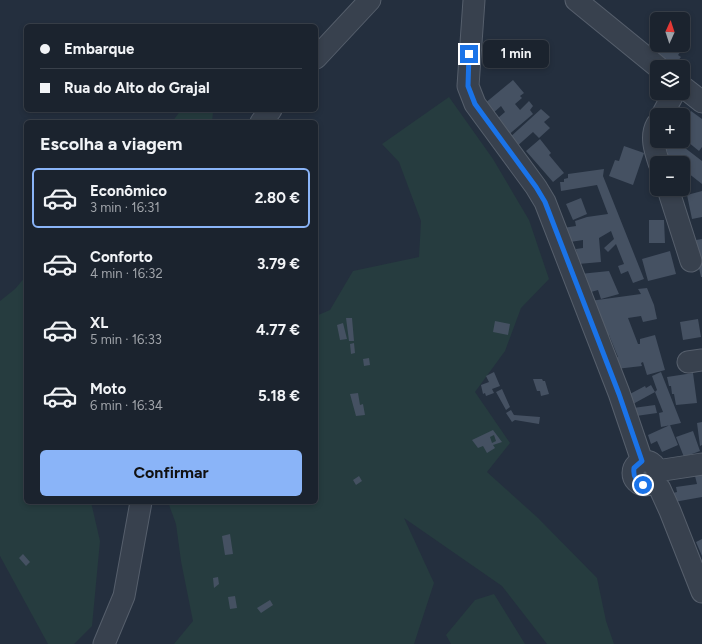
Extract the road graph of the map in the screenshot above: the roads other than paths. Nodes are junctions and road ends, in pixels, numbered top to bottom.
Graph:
1 (370, 0) edge
2 (474, 0) edge
3 (576, 0) edge
4 (318, 56) edge
5 (650, 60) edge
6 (690, 93) edge
7 (702, 102) edge
8 (269, 112) edge
9 (263, 120) edge
10 (670, 196) edge
11 (691, 261) dead end
12 (702, 464) edge
13 (651, 471) junction
14 (141, 504) edge
15 (702, 592) edge
16 (104, 644) edge

1 - 4 street
2 - 13 street
3 - 5 street
6 - 7 street
8 - 9 street
10 - 11 street
12 - 13 street
13 - 15 street
14 - 16 street

